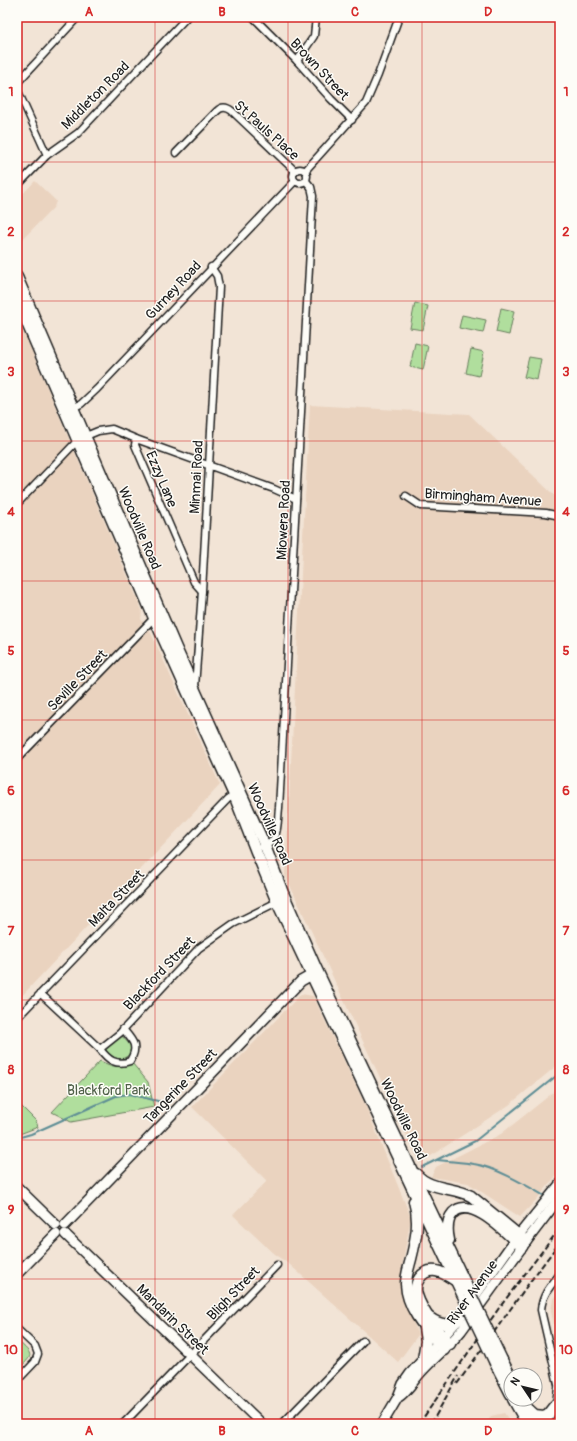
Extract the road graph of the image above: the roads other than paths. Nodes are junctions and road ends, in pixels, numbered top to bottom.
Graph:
1 (78, 17) edge
2 (187, 17) edge
3 (253, 17) edge
4 (316, 17) edge
5 (399, 17) edge
6 (298, 61) junction
7 (352, 120) junction
8 (176, 153) dead end
9 (47, 155) junction
10 (295, 171) junction
11 (306, 171) junction
12 (295, 181) junction
13 (306, 181) junction
14 (17, 186) edge
15 (211, 267) junction
16 (17, 276) edge
17 (17, 300) edge
18 (69, 409) junction
19 (82, 438) junction
20 (136, 439) junction
21 (208, 465) junction
22 (406, 496) dead end
23 (296, 499) junction
24 (17, 504) edge
25 (560, 516) edge
26 (202, 591) junction
27 (154, 618) junction
28 (195, 690) junction
29 (17, 759) edge
30 (234, 795) junction
31 (265, 846) junction
32 (255, 849) junction
33 (278, 902) junction
34 (314, 973) junction
35 (41, 994) junction
36 (17, 1018) edge
37 (123, 1029) junction
38 (100, 1049) junction
39 (410, 1174) junction
40 (560, 1184) edge
41 (17, 1187) edge
42 (560, 1197) edge
43 (60, 1229) junction
44 (520, 1241) junction
45 (453, 1255) junction
46 (277, 1265) dead end
47 (17, 1274) edge
48 (560, 1274) edge
49 (456, 1281) junction
50 (468, 1297) junction
51 (430, 1318) junction
52 (460, 1319) junction
53 (424, 1328) junction
54 (17, 1329) edge
55 (363, 1341) dead end
56 (444, 1344) junction
57 (190, 1355) junction
58 (423, 1359) junction
59 (499, 1361) junction
60 (504, 1367) edge
61 (503, 1372) edge
62 (17, 1381) edge
63 (558, 1386) junction
64 (560, 1393) edge
65 (398, 1396) junction
66 (555, 1405) junction
67 (518, 1407) edge
68 (526, 1407) edge
69 (528, 1407) edge
70 (560, 1415) edge
71 (123, 1424) edge
72 (262, 1424) edge
73 (282, 1424) edge
74 (382, 1424) edge
75 (527, 1424) edge
76 (536, 1424) edge
77 (546, 1424) edge
78 (554, 1424) edge

1 - 9 street
2 - 9 street, Middleton Road
3 - 6 street, Brown Street
4 - 6 street
5 - 7 street
6 - 7 street, Brown Street
7 - 11 street
8 - 10 street, St Pauls Place
9 - 14 street, Middleton Road
10 - 11 street
10 - 12 street
11 - 13 street
12 - 13 street
12 - 15 street, Gurney Road
13 - 23 street, Miowera Road
15 - 18 street, Gurney Road
15 - 21 street, Minmai Road
16 - 18 main road, Woodville Road
17 - 18 main road, Woodville Road
18 - 19 main road, Woodville Road
19 - 20 street
19 - 24 street
19 - 27 main road, Woodville Road
19 - 28 main road, Woodville Road
20 - 21 street
20 - 26 street, Ezzy Lane
21 - 23 street
21 - 26 street, Minmai Road
22 - 25 street, Birmingham Avenue
23 - 31 street, Miowera Road
26 - 28 street, Minmai Road
27 - 29 street, Seville Street
27 - 30 main road, Woodville Road
28 - 31 main road, Woodville Road
30 - 32 main road, Woodville Road
30 - 35 street, Malta Street
31 - 32 street
31 - 34 main road, Woodville Road
32 - 33 main road, Woodville Road
33 - 34 main road, Woodville Road
33 - 37 street, Blackford Street
34 - 39 main road, Woodville Road
34 - 43 street, Tangerine Street
35 - 36 street, Malta Street
35 - 38 street, Blackford Street
37 - 38 street, Blackford Street
37 - 38 street, Blackford Street
39 - 44 main road
39 - 45 main road, Woodville Road
39 - 49 main road, Woodville Road
39 - 53 main road
40 - 44 street
41 - 43 street, Mandarin Street
42 - 44 street, River Avenue
43 - 47 street, Tangerine Street
43 - 57 street, Mandarin Street
44 - 45 main road
44 - 52 street, River Avenue
44 - 56 street, River Avenue
45 - 50 main road, Woodville Road
46 - 57 street, Bligh Street
48 - 63 street
49 - 50 main road, Woodville Road
49 - 51 main road
50 - 59 main road, Woodville Road, bridge
51 - 52 main road
51 - 56 main road
52 - 56 street, River Avenue
53 - 56 main road
53 - 58 main road
54 - 62 street
55 - 73 street
56 - 58 street, River Avenue
56 - 65 street, River Avenue
57 - 71 street, Bligh Street
57 - 72 street, Mandarin Street
58 - 65 street, River Avenue
59 - 60 main road, Woodville Road
59 - 61 main road, Woodville Road
63 - 64 street
63 - 66 street
65 - 74 street, River Avenue
66 - 69 main road
66 - 77 street
67 - 75 main road
68 - 76 main road
70 - 78 street

